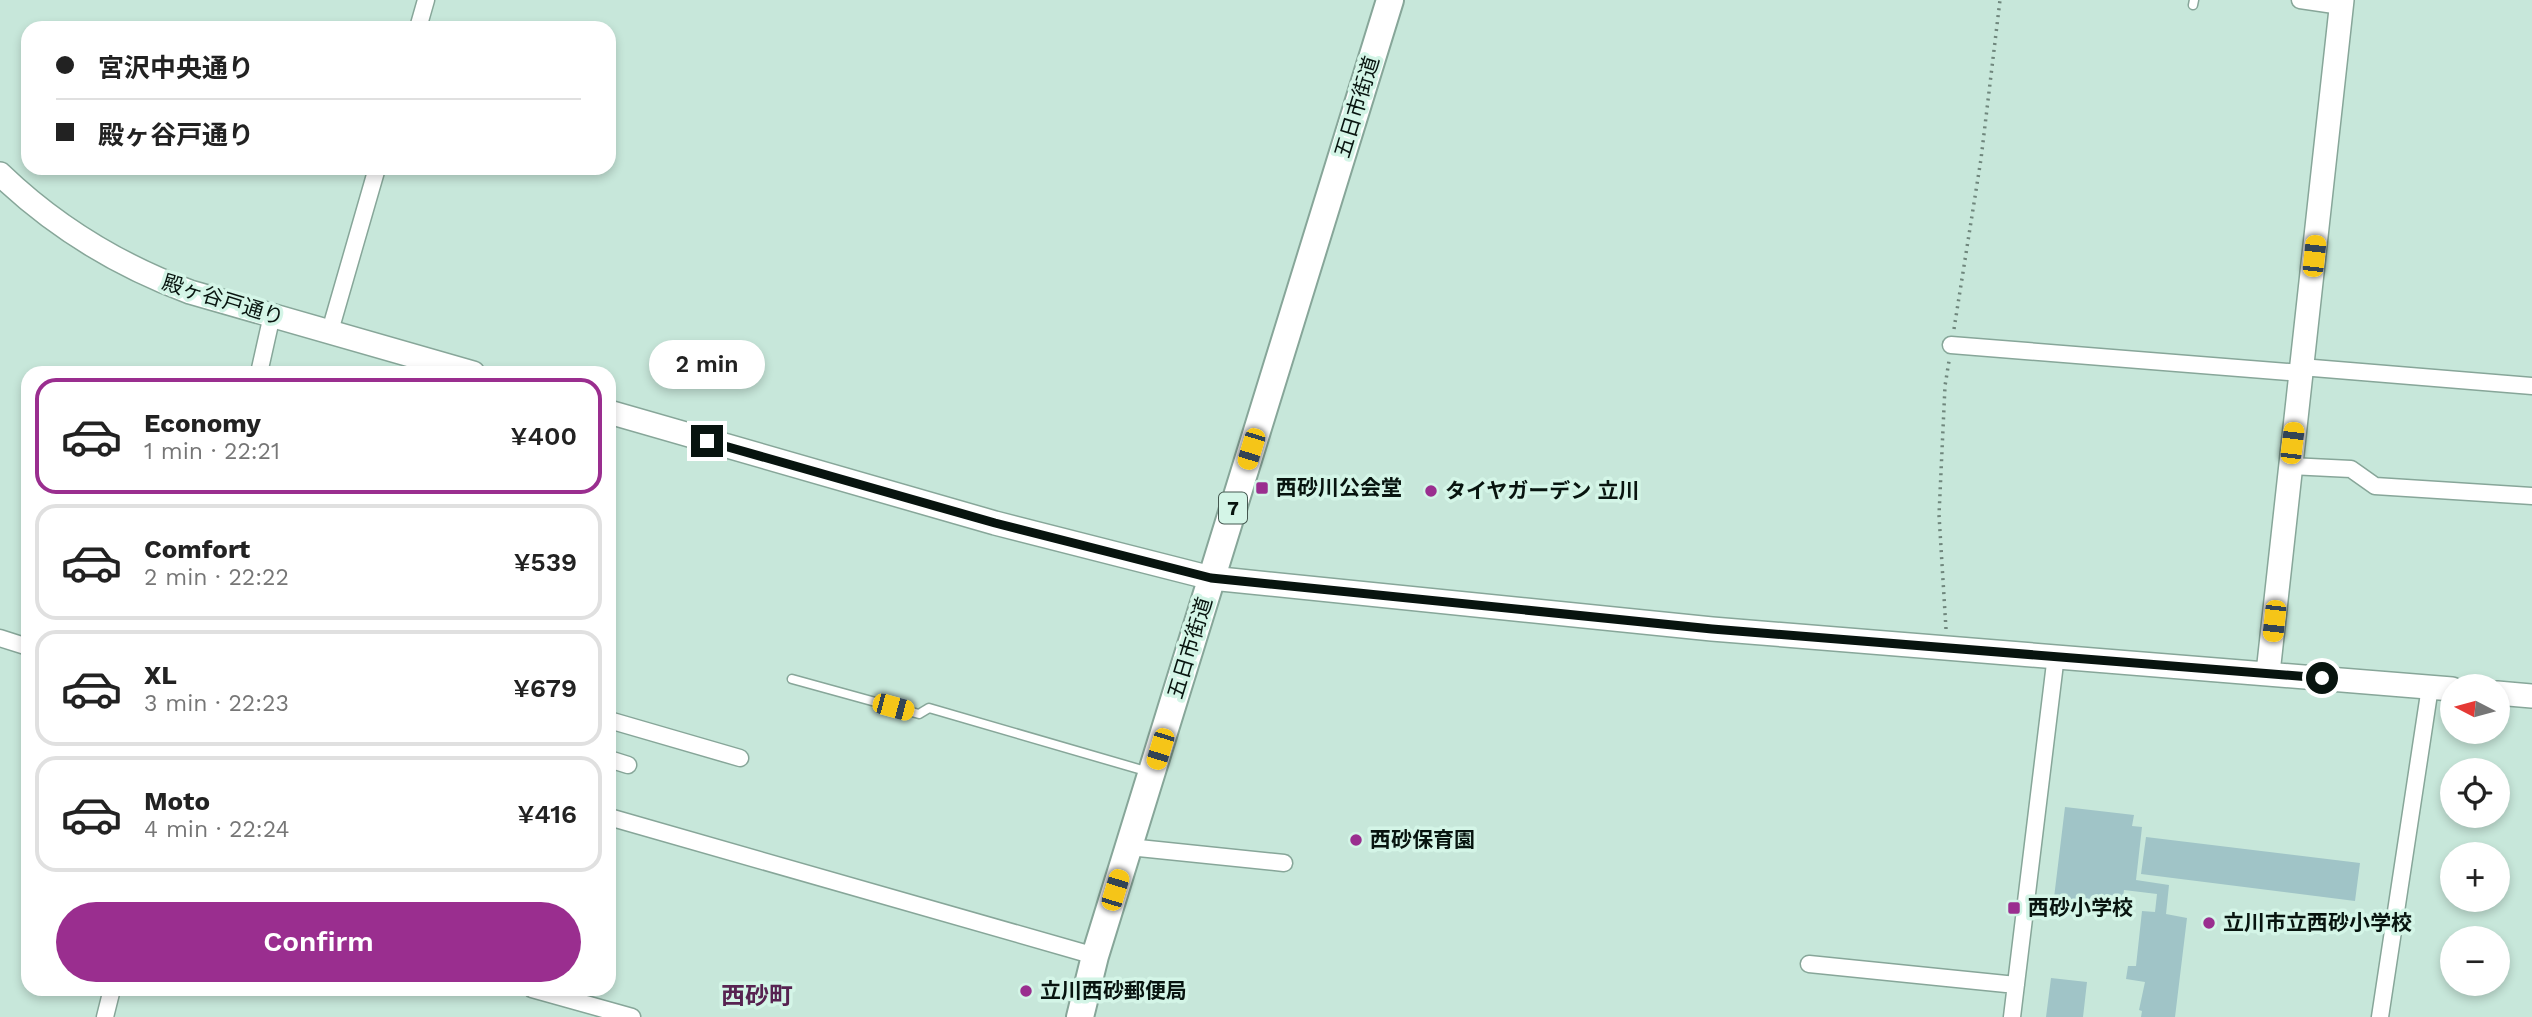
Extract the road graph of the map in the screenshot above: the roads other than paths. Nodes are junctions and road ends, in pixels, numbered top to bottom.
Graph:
1 (426, 0) edge
2 (1390, 0) edge
3 (2300, 0) edge
4 (2341, 3) edge
5 (420, 21) edge
6 (0, 174) edge
7 (375, 175) edge
8 (272, 315) junction
9 (330, 331) junction
10 (1951, 345) road end
11 (261, 366) edge
12 (449, 366) edge
13 (2301, 370) junction
14 (2532, 386) edge
15 (616, 414) edge
16 (2290, 466) junction
17 (2532, 496) edge
18 (1211, 578) junction
19 (0, 638) edge
20 (21, 645) edge
21 (2056, 655) junction
22 (2269, 673) junction
23 (792, 679) dead end
24 (2440, 688) edge
25 (2440, 693) edge
26 (2510, 694) edge
27 (2532, 696) edge
28 (616, 722) edge
29 (740, 758) dead end
30 (616, 761) edge
31 (628, 765) dead end
32 (1152, 773) junction
33 (616, 819) edge
34 (1129, 847) junction
35 (1284, 863) dead end
36 (1095, 956) junction
37 (1809, 964) dead end
38 (2016, 985) junction
39 (110, 996) edge
40 (556, 996) edge
41 (105, 1017) edge
42 (632, 1017) edge
43 (1080, 1017) edge
44 (2012, 1017) edge
45 (2380, 1017) edge

1 - 5 street
2 - 18 main road, 五日市街道 / 7
3 - 4 street
4 - 13 street
6 - 8 street, 殿ヶ谷戸通り
7 - 9 street
8 - 9 street, 殿ヶ谷戸通り
8 - 11 street
9 - 12 street, 殿ヶ谷戸通り
10 - 13 street
13 - 14 street
13 - 16 street
15 - 18 street
16 - 17 street
16 - 22 street
18 - 21 street
18 - 32 main road, 五日市街道 / 7
19 - 20 street
21 - 22 street
21 - 38 street
22 - 24 street
23 - 32 lane
25 - 45 street
26 - 27 street
28 - 29 street
30 - 31 street
32 - 34 main road, 五日市街道 / 7
33 - 36 street
34 - 35 street
34 - 36 main road, 五日市街道 / 7
36 - 43 main road, 五日市街道 / 7
37 - 38 street
38 - 44 street
39 - 41 street
40 - 42 street

